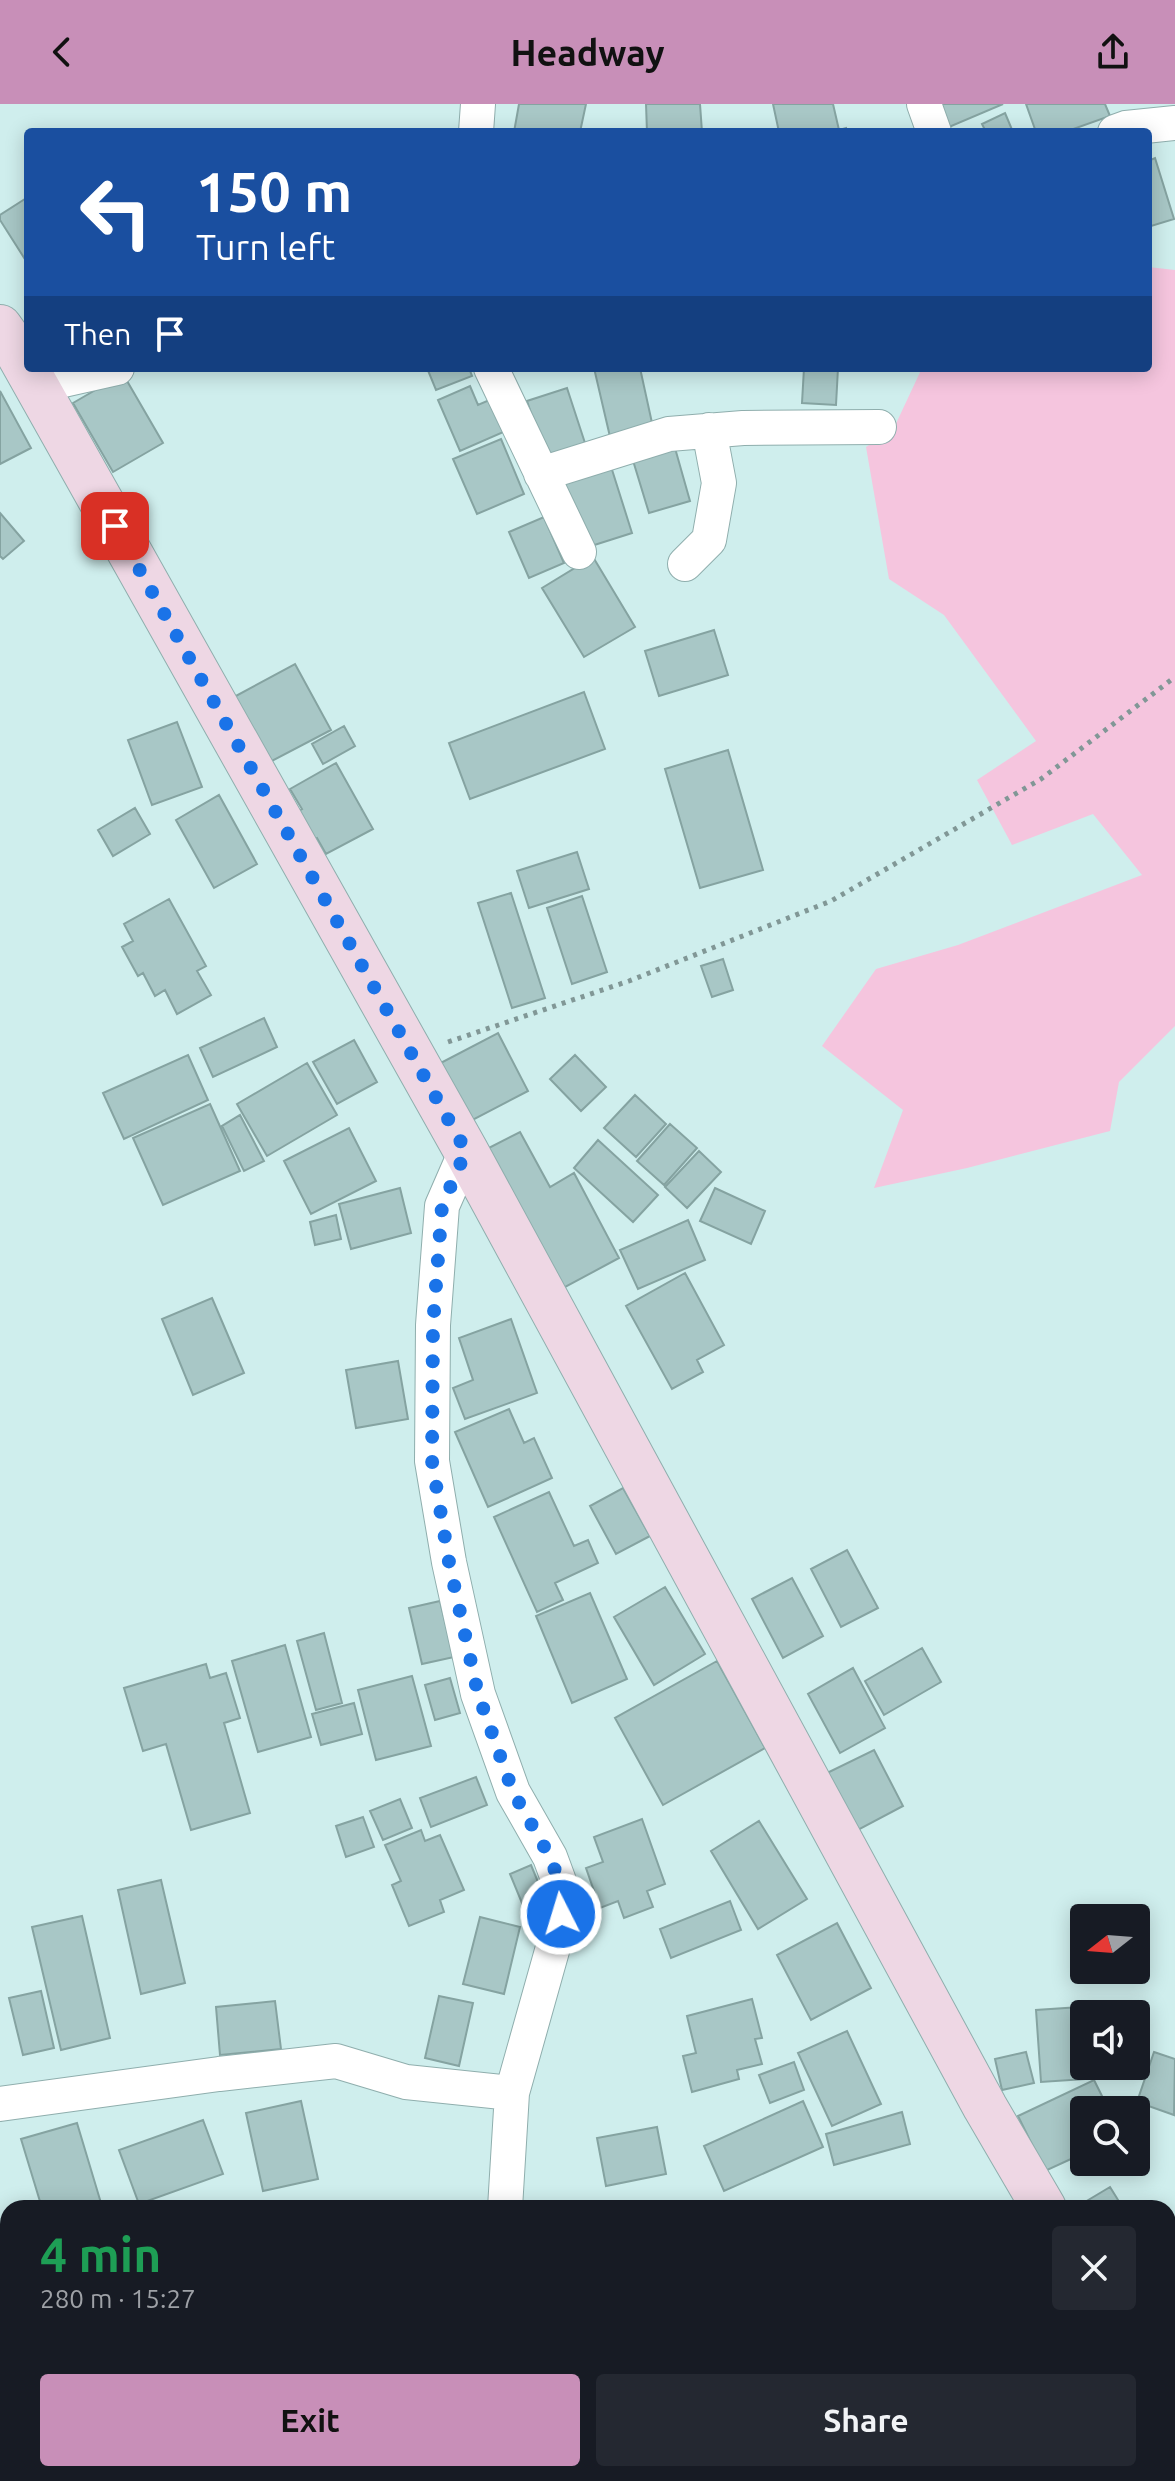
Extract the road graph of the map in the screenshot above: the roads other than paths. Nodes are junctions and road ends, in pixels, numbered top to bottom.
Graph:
1 (478, 104) edge
2 (924, 104) edge
3 (1175, 123) edge
4 (476, 128) edge
5 (933, 128) edge
6 (1126, 128) edge
7 (5, 343) edge
8 (24, 369) edge
9 (27, 372) edge
10 (99, 372) edge
11 (493, 372) edge
12 (37, 386) junction
13 (879, 427) dead end
14 (709, 430) junction
15 (541, 474) junction
16 (579, 552) dead end
17 (685, 564) dead end
18 (466, 1151) junction
19 (512, 2093) junction
20 (0, 2104) edge
21 (505, 2200) edge
22 (1039, 2200) edge

1 - 4 street
2 - 5 street
3 - 6 street
7 - 8 street
9 - 12 street
10 - 12 street
11 - 15 street
12 - 18 street
13 - 14 street
14 - 15 street
14 - 17 street
15 - 16 street
18 - 19 street
18 - 22 street
19 - 20 street
19 - 21 street

